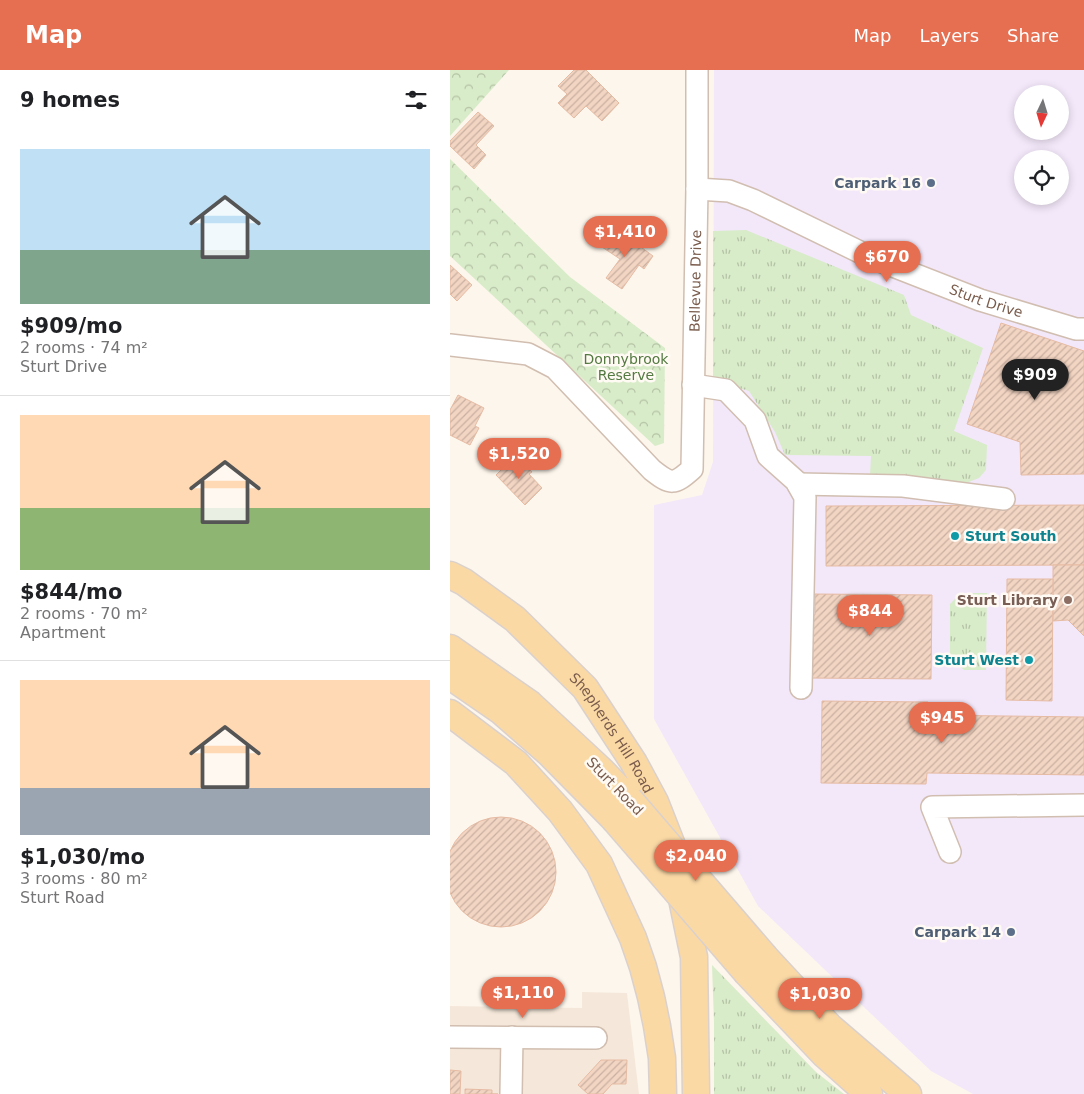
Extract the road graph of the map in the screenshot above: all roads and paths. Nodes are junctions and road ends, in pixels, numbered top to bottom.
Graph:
1 (697, 70) edge
2 (697, 189) junction
3 (1084, 329) edge
4 (450, 345) edge
5 (693, 385) junction
6 (798, 484) junction
7 (1004, 500) dead end
8 (450, 575) edge
9 (450, 648) edge
10 (450, 676) edge
11 (801, 688) dead end
12 (450, 713) edge
13 (1084, 805) edge
14 (621, 809) junction
15 (950, 852) dead end
16 (756, 965) junction
17 (450, 1037) edge
18 (512, 1037) junction
19 (596, 1038) dead end
20 (511, 1094) edge
21 (663, 1094) edge
22 (696, 1094) edge
23 (869, 1094) edge
24 (908, 1094) edge

1 - 2 street, Bellevue Drive
2 - 3 street, Sturt Drive
2 - 5 street, Bellevue Drive
4 - 5 street, Bellevue Drive
5 - 6 street
6 - 7 street
6 - 11 street
8 - 22 main road, Shepherds Hill Road
9 - 14 main road, Sturt Road
10 - 14 main road, Sturt Road
12 - 21 main road
13 - 15 street
14 - 16 main road, Sturt Road, bridge
16 - 23 main road, Sturt Road
16 - 24 main road, Sturt Road
17 - 18 street
18 - 19 street
18 - 20 street

